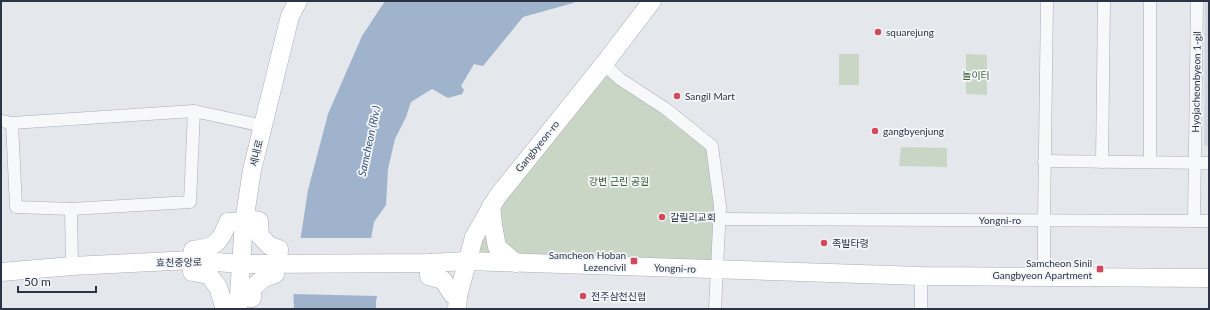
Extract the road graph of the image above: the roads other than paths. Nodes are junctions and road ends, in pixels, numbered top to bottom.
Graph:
1 (298, 1) edge
2 (652, 1) edge
3 (1047, 1) edge
4 (1104, 1) edge
5 (1150, 1) edge
6 (1197, 1) edge
7 (604, 64) junction
8 (194, 111) junction
9 (7, 122) edge
10 (263, 126) junction
11 (1044, 161) junction
12 (1102, 162) junction
13 (1150, 162) junction
14 (1195, 163) junction
15 (1209, 163) edge
16 (491, 206) junction
17 (71, 209) junction
18 (719, 219) junction
19 (244, 220) junction
20 (1044, 220) junction
21 (1194, 221) junction
22 (1209, 221) edge
23 (192, 260) junction
24 (464, 261) junction
25 (271, 263) junction
26 (429, 263) junction
27 (516, 263) junction
28 (241, 264) junction
29 (72, 266) junction
30 (717, 269) junction
31 (1, 272) edge
32 (921, 276) junction
33 (1044, 276) junction
34 (1209, 278) edge
35 (456, 300) edge
36 (238, 304) edge
37 (715, 309) edge
38 (921, 309) edge

1 - 10 street, 세내로
2 - 7 street, Gangbyeon-ro
3 - 11 street
4 - 12 street
5 - 13 street
6 - 14 street, Hyojacheonbyeon 1-gil
7 - 16 street, Gangbyeon-ro
7 - 18 street
8 - 9 street
8 - 10 street
8 - 17 street
9 - 17 street
10 - 19 street, 세내로
11 - 12 street
11 - 20 street
12 - 13 street
13 - 14 street
14 - 15 street
14 - 21 street, Hyojacheonbyeon 1-gil
16 - 24 street, Gangbyeon-ro
16 - 27 street
17 - 29 street
18 - 20 street, Yongni-ro
18 - 30 street
19 - 23 street
19 - 25 street
19 - 28 street, 세내로
20 - 21 street, Yongni-ro
20 - 33 street
21 - 22 street, Yongni-ro
23 - 28 street, 효천중앙로
23 - 29 street, 효천중앙로
23 - 36 street
24 - 26 street, Yongni-ro
24 - 27 street, Yongni-ro
24 - 35 street, Gangbyeon-ro
25 - 26 street, 효천중앙로
25 - 28 street, 효천중앙로
25 - 36 street
26 - 35 street
27 - 30 street, Yongni-ro
28 - 36 street, 세내로
29 - 31 street, 효천중앙로
30 - 32 street, Yongni-ro
30 - 37 street
32 - 33 street, Yongni-ro
32 - 38 street
33 - 34 street, Yongni-ro

